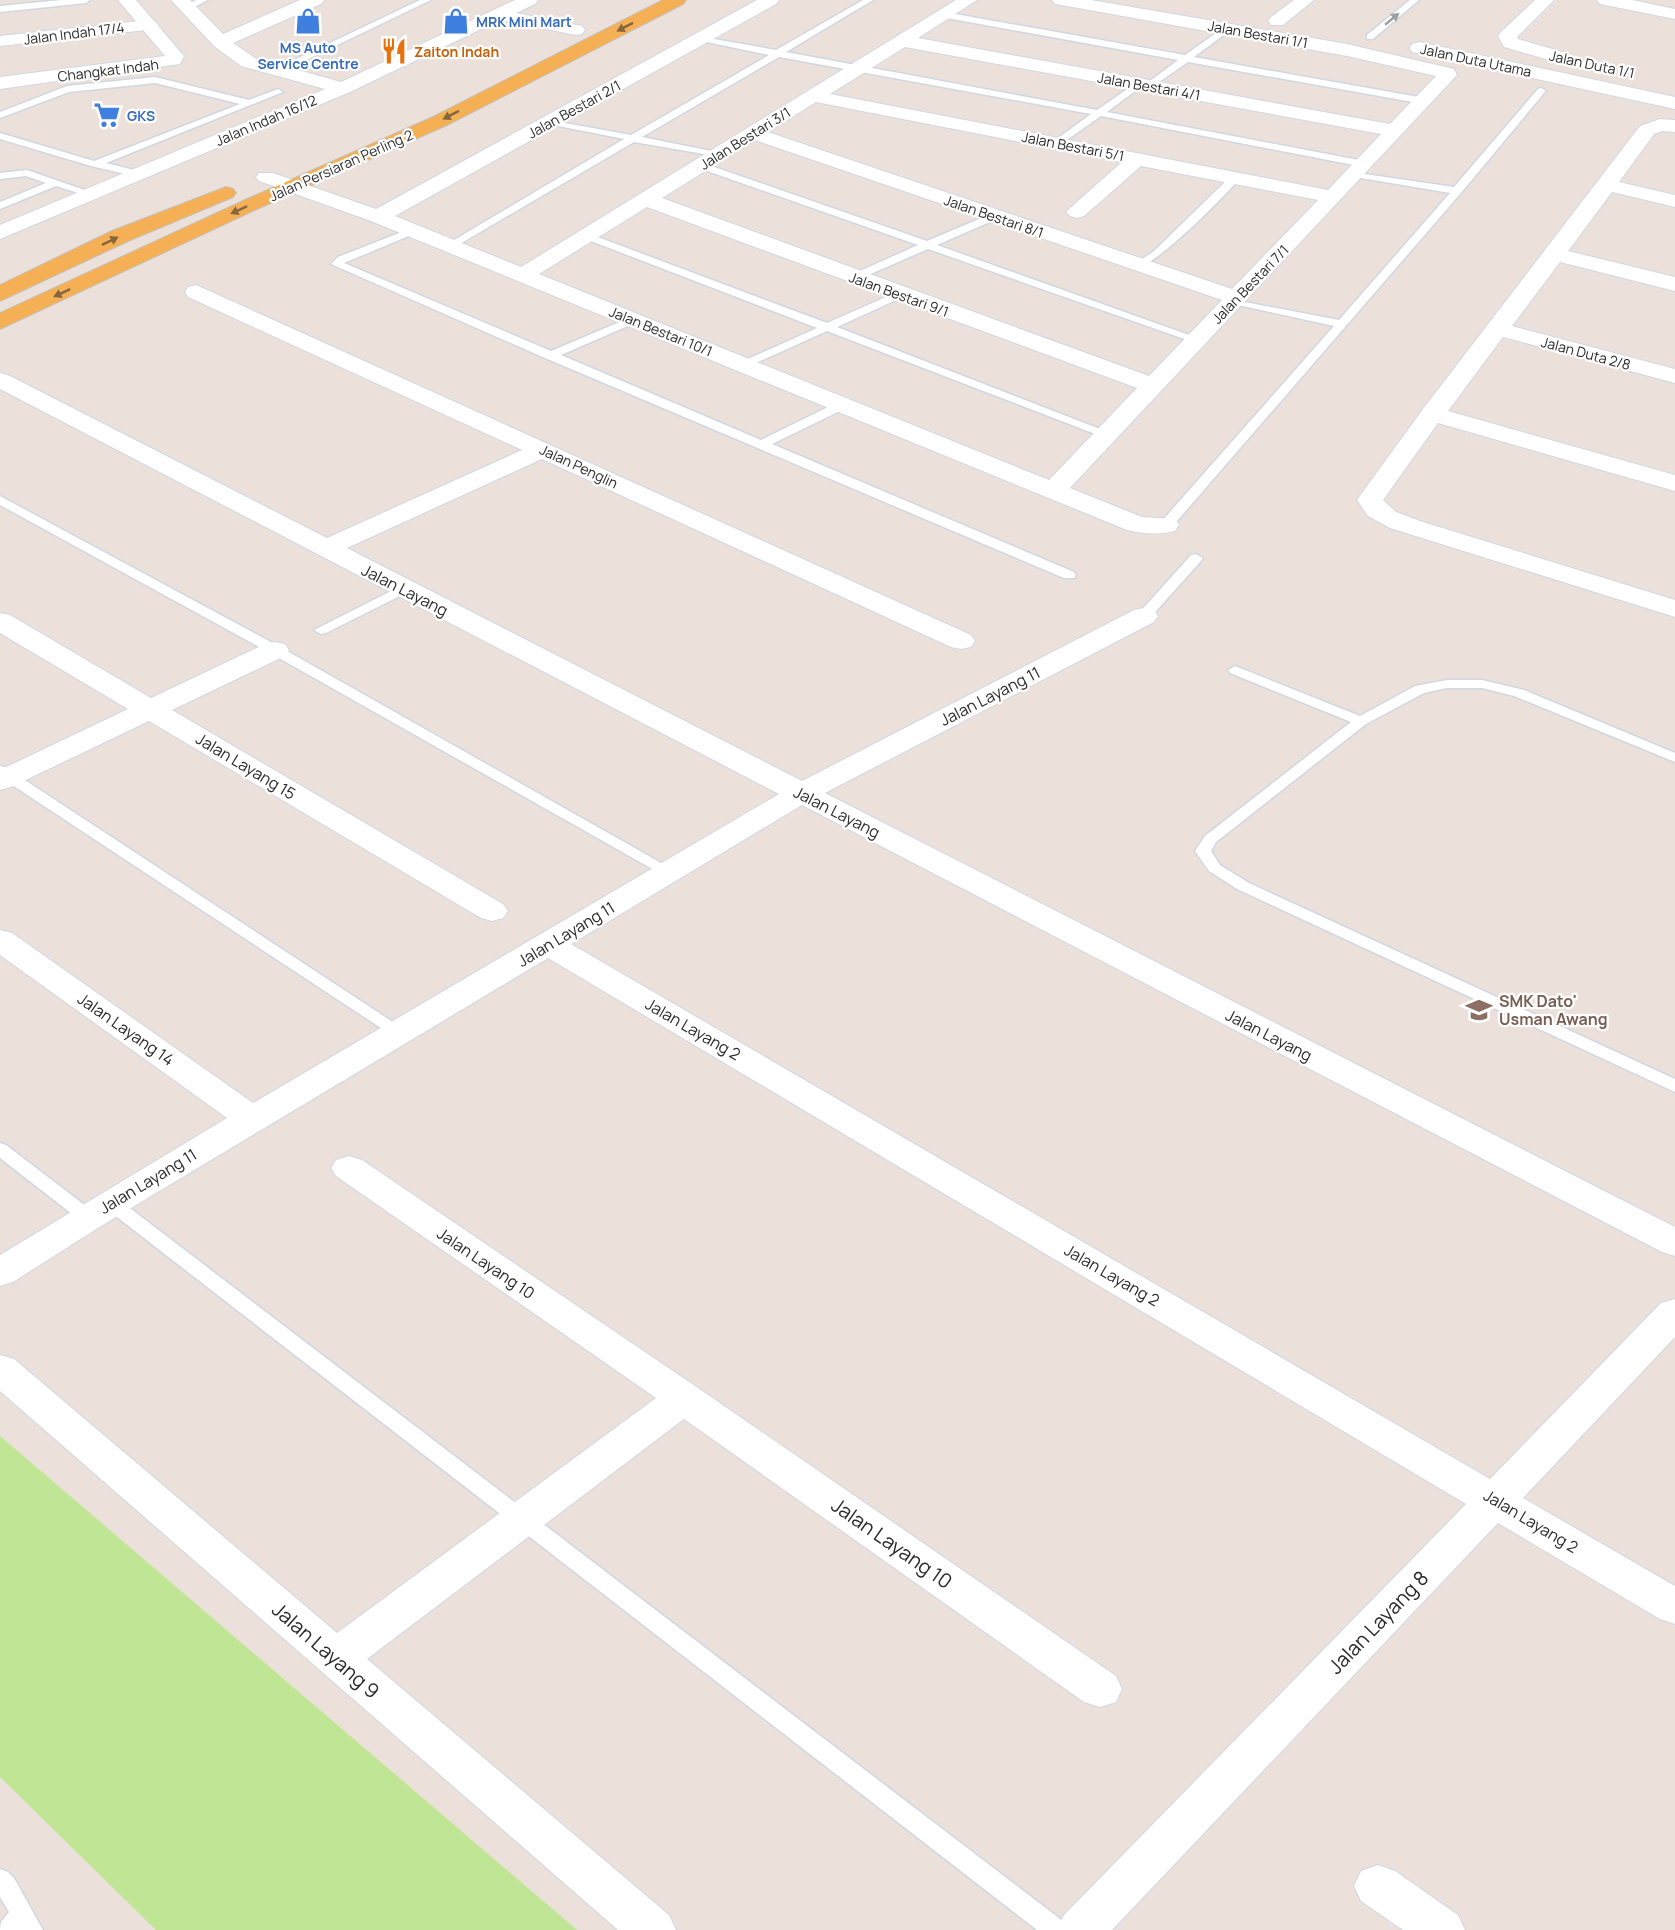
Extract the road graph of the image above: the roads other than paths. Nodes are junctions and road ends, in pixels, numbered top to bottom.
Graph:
1 (86, 0) edge
2 (127, 0) edge
3 (204, 0) edge
4 (315, 0) edge
5 (427, 0) edge
6 (529, 0) edge
7 (677, 0) edge
8 (770, 0) edge
9 (869, 0) edge
10 (968, 0) edge
11 (1061, 0) edge
12 (1155, 0) edge
13 (1305, 0) edge
14 (1414, 0) edge
15 (1545, 0) edge
16 (1606, 0) edge
17 (183, 4) edge
18 (0, 9) edge
19 (1675, 14) edge
20 (500, 15) junction
21 (944, 15) junction
22 (1277, 21) junction
23 (149, 24) junction
24 (585, 26) joint
25 (1226, 29) junction
26 (1370, 37) junction
27 (700, 38) junction
28 (902, 40) junction
29 (0, 42) edge
30 (220, 42) junction
31 (546, 46) dead end
32 (779, 54) junction
33 (1187, 58) junction
34 (1573, 60) dead end
35 (858, 68) junction
36 (278, 70) junction
37 (1445, 78) joint
38 (0, 83) edge
39 (1144, 85) junction
40 (343, 88) junction
41 (1541, 91) dead end
42 (278, 92) dead end
43 (813, 96) junction
44 (1424, 101) junction
45 (250, 103) junction
46 (1675, 103) edge
47 (414, 112) dead end
48 (1100, 113) junction
49 (0, 115) edge
50 (550, 122) junction
51 (1675, 126) edge
52 (1395, 131) junction
53 (752, 133) junction
54 (0, 136) edge
55 (631, 138) junction
56 (1058, 143) junction
57 (308, 159) dead end
58 (1137, 159) junction
59 (708, 160) junction
60 (95, 164) junction
61 (1360, 169) junction
62 (138, 174) junction
63 (0, 176) edge
64 (266, 177) joint
65 (290, 177) junction
66 (1234, 178) junction
67 (57, 182) junction
68 (1607, 185) junction
69 (1457, 191) junction
70 (91, 194) junction
71 (1333, 197) junction
72 (645, 200) junction
73 (1675, 201) edge
74 (0, 206) edge
75 (1077, 212) dead end
76 (995, 216) junction
77 (378, 217) junction
78 (412, 231) junction
79 (0, 233) edge
80 (587, 236) junction
81 (929, 245) junction
82 (449, 246) junction
83 (1556, 255) junction
84 (1140, 265) junction
85 (523, 275) junction
86 (855, 277) junction
87 (1675, 284) edge
88 (196, 292) dead end
89 (0, 294) edge
90 (901, 294) junction
91 (1235, 300) junction
92 (633, 320) junction
93 (0, 322) edge
94 (1342, 324) junction
95 (827, 327) junction
96 (1498, 329) junction
97 (1197, 340) junction
98 (549, 356) junction
99 (743, 365) junction
100 (1675, 376) edge
101 (1153, 386) junction
102 (7, 390) edge
103 (842, 405) junction
104 (1432, 414) junction
105 (1107, 434) junction
106 (761, 446) junction
107 (542, 450) junction
108 (1675, 483) edge
109 (1054, 490) junction
110 (0, 500) edge
111 (1166, 525) joint
112 (326, 548) junction
113 (1196, 558) dead end
114 (1069, 575) dead end
115 (403, 589) junction
116 (1675, 609) edge
117 (1144, 616) joint
118 (0, 621) edge
119 (321, 630) dead end
120 (961, 641) dead end
121 (275, 650) junction
122 (1235, 670) dead end
123 (150, 709) junction
124 (1361, 721) junction
125 (1675, 758) edge
126 (3, 776) edge
127 (801, 793) junction
128 (669, 872) junction
129 (492, 911) dead end
130 (0, 939) edge
131 (549, 945) junction
132 (399, 1032) junction
133 (1675, 1086) edge
134 (252, 1119) junction
135 (0, 1149) edge
136 (349, 1168) dead end
137 (99, 1210) junction
138 (1675, 1243) edge
139 (0, 1273) edge
140 (1675, 1313) edge
141 (0, 1369) edge
142 (684, 1398) junction
143 (1495, 1500) junction
144 (522, 1519) junction
145 (1675, 1606) edge
146 (336, 1658) junction
147 (1100, 1689) dead end
148 (0, 1879) edge
149 (1378, 1886) dead end
150 (21, 1925) edge
151 (652, 1930) edge
152 (1055, 1930) edge
153 (1081, 1930) edge
154 (1441, 1930) edge

1 - 18 lane
2 - 23 street, Changkat Indah
3 - 17 lane
4 - 30 street
5 - 36 lane
6 - 20 street, Jalan Indah 16/12
7 -> 65 main road, Jalan Persiaran Perling 2
8 - 27 street, Jalan Bestari 2/1
9 - 32 lane
10 - 21 street, Jalan Bestari 3/1
11 - 25 street, Jalan Bestari 1/1
12 - 22 street, Jalan Duta Utama
13 - 22 street
26 -> 14 lane
15 - 34 street, Jalan Duta 1/1
16 - 19 street
17 - 30 street
20 - 24 street
20 - 40 street, Jalan Indah 16/12
21 - 28 street, Jalan Bestari 3/1
21 - 33 lane
22 - 26 street, Jalan Duta Utama
23 - 29 street, Jalan Indah 17/4
23 - 38 street, Changkat Indah
24 - 31 main road
25 - 33 lane
25 - 37 street, Jalan Bestari 1/1
26 - 46 street, Jalan Duta Utama
27 - 32 lane
27 - 50 street, Jalan Bestari 2/1
28 - 35 street, Jalan Bestari 3/1
28 - 39 street, Jalan Bestari 4/1
30 - 36 street
32 - 35 lane
32 - 55 lane
33 - 39 lane
33 - 44 lane
35 - 43 street, Jalan Bestari 3/1
35 - 48 lane
36 - 40 street
37 - 44 street, Jalan Bestari 7/1
39 - 48 lane
39 - 52 street, Jalan Bestari 4/1
40 - 62 street, Jalan Indah 16/12
41 - 69 lane
42 - 45 lane
43 - 53 street, Jalan Bestari 3/1
43 - 56 street, Jalan Bestari 5/1
44 - 52 street, Jalan Bestari 7/1
45 - 49 lane
45 - 60 lane
47 - 57 main road, Jalan Persiaran Perling 2
48 - 56 lane
48 - 61 lane
50 - 55 lane
50 - 77 street, Jalan Bestari 2/1
51 - 68 street
52 - 61 street, Jalan Bestari 7/1
53 - 59 street, Jalan Bestari 3/1
53 - 76 street, Jalan Bestari 8/1
54 - 60 lane
55 - 59 lane
55 - 82 lane
56 - 58 street, Jalan Bestari 5/1
58 - 66 street, Jalan Bestari 5/1
58 - 75 street
59 - 72 street, Jalan Bestari 3/1
59 - 81 lane
60 - 62 lane
61 - 69 lane
61 - 71 street, Jalan Bestari 7/1
62 - 70 street, Jalan Indah 16/12
63 - 67 lane
64 - 65 street, Jalan Bestari 10/1
89 -> 64 main road, Jalan Persiaran Perling 2
65 - 77 street, Jalan Bestari 10/1
65 -> 93 main road, Jalan Persiaran Perling 2
66 - 71 street, Jalan Bestari 5/1
66 - 84 lane
67 - 70 lane
67 - 74 lane
68 - 73 street
68 - 83 street
69 - 94 lane
70 - 79 street, Jalan Indah 16/12
71 - 91 street, Jalan Bestari 7/1
72 - 80 street, Jalan Bestari 3/1
72 - 86 street, Jalan Bestari 9/1
76 - 81 lane
76 - 84 street, Jalan Bestari 8/1
77 - 78 street, Jalan Bestari 10/1
78 - 82 street, Jalan Bestari 10/1
78 - 98 lane
80 - 85 street, Jalan Bestari 3/1
80 - 95 lane
81 - 86 lane
81 - 97 lane
82 - 85 street, Jalan Bestari 10/1
83 - 87 street
83 - 96 street
84 - 91 street, Jalan Bestari 8/1
85 - 92 street, Jalan Bestari 10/1
86 - 90 street, Jalan Bestari 9/1
88 - 107 street, Jalan Penglin
90 - 95 lane
90 - 101 street, Jalan Bestari 9/1
91 - 94 lane
91 - 97 street, Jalan Bestari 7/1
92 - 98 lane
92 - 99 street, Jalan Bestari 10/1
94 - 111 lane
95 - 99 lane
95 - 105 lane
96 - 100 street, Jalan Duta 2/8
96 - 104 street
97 - 101 street, Jalan Bestari 7/1
98 - 106 lane
99 - 103 street, Jalan Bestari 10/1
101 - 105 street, Jalan Bestari 7/1
102 - 112 street, Jalan Layang
103 - 106 lane
103 - 109 street, Jalan Bestari 10/1
104 - 108 street
104 - 116 street
105 - 109 street, Jalan Bestari 7/1
106 - 114 lane
107 - 112 street
107 - 120 street, Jalan Penglin
109 - 111 street, Jalan Bestari 10/1
110 - 121 lane
112 - 115 street, Jalan Layang
113 - 117 lane
115 - 119 lane
115 - 127 street, Jalan Layang
117 - 127 street, Jalan Layang 11
118 - 123 street, Jalan Layang 15
121 - 123 street
121 - 128 lane
122 - 124 lane
123 - 126 street
123 - 129 street, Jalan Layang 15
124 - 125 lane
124 - 133 lane
126 - 132 lane
127 - 128 street, Jalan Layang 11
127 - 138 street, Jalan Layang
128 - 131 street, Jalan Layang 11
130 - 134 street, Jalan Layang 14
131 - 132 street, Jalan Layang 11
131 - 143 street, Jalan Layang 2
132 - 134 street, Jalan Layang 11
134 - 137 street, Jalan Layang 11
135 - 137 lane
136 - 142 street, Jalan Layang 10
137 - 139 street, Jalan Layang 11
137 - 144 lane
140 - 143 street, Jalan Layang 8
141 - 146 street, Jalan Layang 9
142 - 144 street
142 - 147 street, Jalan Layang 10
143 - 145 street, Jalan Layang 2
143 - 153 street, Jalan Layang 8
144 - 146 street
144 - 152 lane
146 - 151 street, Jalan Layang 9
148 - 150 lane
149 - 154 street

